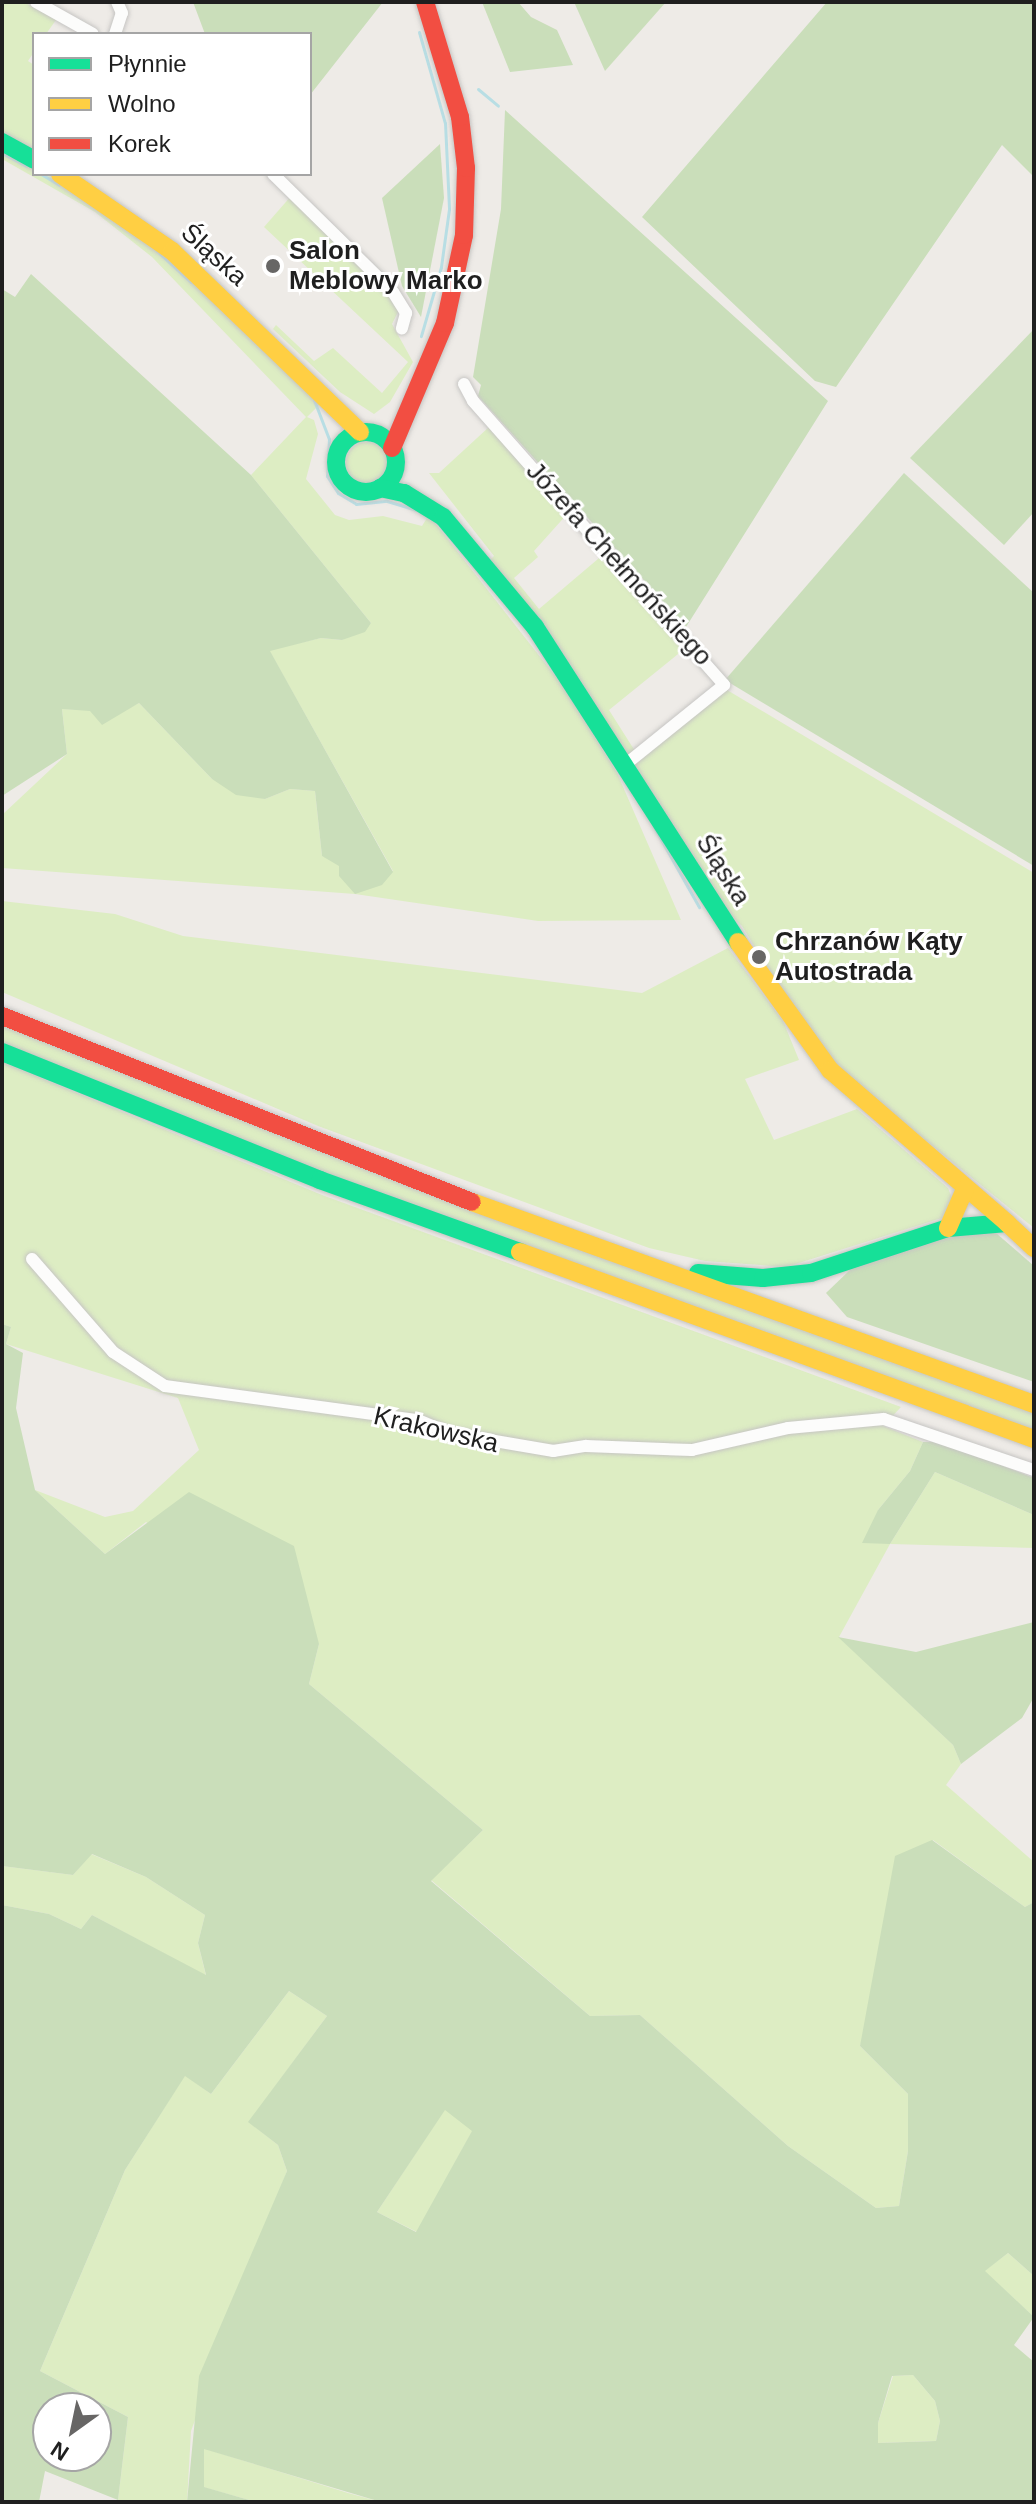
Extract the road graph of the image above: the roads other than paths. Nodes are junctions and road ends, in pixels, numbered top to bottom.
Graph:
1 (36, 2) edge
2 (117, 2) edge
3 (425, 2) edge
4 (89, 32) edge
5 (116, 32) edge
6 (2, 142) edge
7 (32, 159) edge
8 (63, 176) edge
9 (275, 176) edge
10 (402, 328) dead end
11 (464, 384) dead end
12 (319, 391) junction
13 (411, 400) junction
14 (367, 433) junction
15 (341, 446) junction
16 (392, 448) junction
17 (395, 471) junction
18 (380, 488) junction
19 (443, 517) junction
20 (626, 764) junction
21 (2, 1016) edge
22 (2, 1052) edge
23 (965, 1189) junction
24 (1007, 1223) junction
25 (948, 1228) junction
26 (1034, 1248) edge
27 (32, 1259) dead end
28 (659, 1269) junction
29 (1034, 1404) edge
30 (1033, 1438) edge
31 (1034, 1470) edge

1 - 4 street
2 - 5 street
3 - 13 main road
6 - 7 main road
8 - 12 main road, Śląska
9 - 10 street
11 - 20 street, Józefa Chełmońskiego
12 - 14 main road, Śląska
12 - 15 main road, Śląska
13 - 14 main road
13 - 16 main road
14 - 15 main road
14 - 16 main road
15 - 18 main road
16 - 17 main road
17 - 18 main road
17 - 19 main road, Śląska
18 - 19 main road, Śląska
19 - 20 main road, Śląska
20 - 23 main road, Śląska
21 - 28 main road
22 - 30 main road
23 - 24 main road, Śląska
23 - 25 main road
24 - 25 main road
24 - 26 main road, Śląska
25 - 28 main road
27 - 31 street, Krakowska
28 - 29 main road

